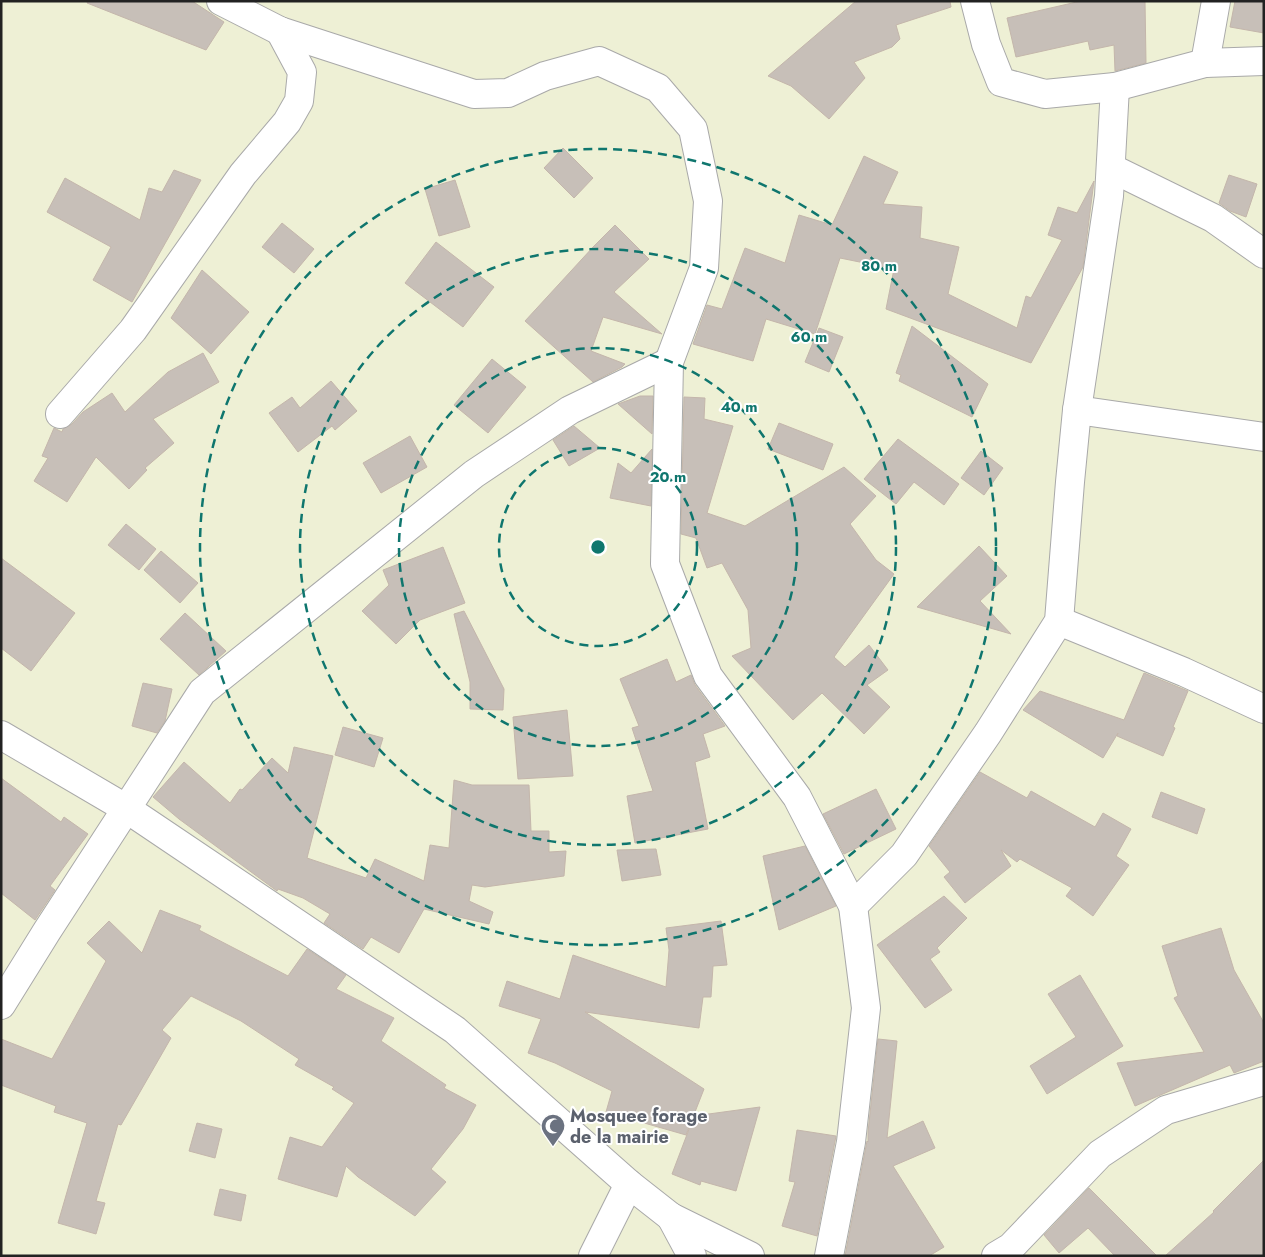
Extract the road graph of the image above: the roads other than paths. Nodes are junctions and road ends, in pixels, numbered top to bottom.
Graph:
1 (222, 1) edge
2 (975, 1) edge
3 (1216, 1) edge
4 (280, 31) junction
5 (1264, 61) edge
6 (1205, 64) junction
7 (1115, 87) junction
8 (1110, 168) junction
9 (1264, 254) edge
10 (668, 362) junction
11 (1077, 410) junction
12 (60, 414) dead end
13 (1264, 437) edge
14 (1060, 621) junction
15 (1264, 709) edge
16 (1, 735) edge
17 (127, 808) junction
18 (853, 906) junction
19 (1, 1005) edge
20 (1264, 1081) edge
21 (629, 1184) junction
22 (672, 1217) junction
23 (593, 1256) edge
24 (692, 1256) edge
25 (750, 1256) edge
26 (829, 1256) edge
27 (996, 1256) edge

1 - 4 street
2 - 7 street
3 - 6 street
4 - 10 street
4 - 12 street
5 - 6 street
6 - 7 street
7 - 8 street
8 - 9 street
8 - 11 street
10 - 17 street
10 - 18 street
11 - 13 street
11 - 14 street
14 - 15 street
14 - 18 street
16 - 17 street
17 - 19 street
17 - 21 street
18 - 26 street
20 - 27 street
21 - 22 street
21 - 23 street
22 - 24 street
22 - 25 street

